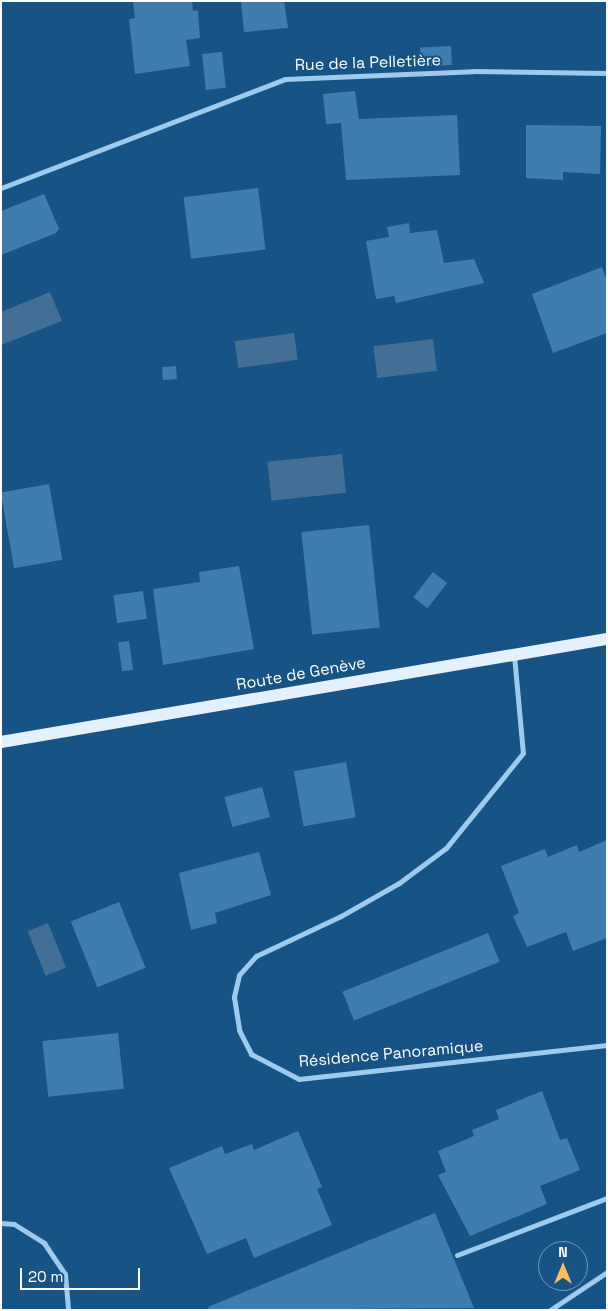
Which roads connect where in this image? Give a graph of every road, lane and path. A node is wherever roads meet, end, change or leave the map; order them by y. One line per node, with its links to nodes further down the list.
1 (607, 73): 2 (street, Rue de la Pelletière)
2 (1, 188)
3 (607, 639): 4 (main road, Route de Genève)
4 (514, 655): 5 (main road, Route de Genève); 6 (street, Résidence Panoramique)
5 (1, 742)
6 (607, 1045)
7 (607, 1198): 9 (street)
8 (1, 1222): 11 (street)
9 (457, 1255)
10 (607, 1272): 12 (street)
11 (68, 1310)
12 (550, 1310)

